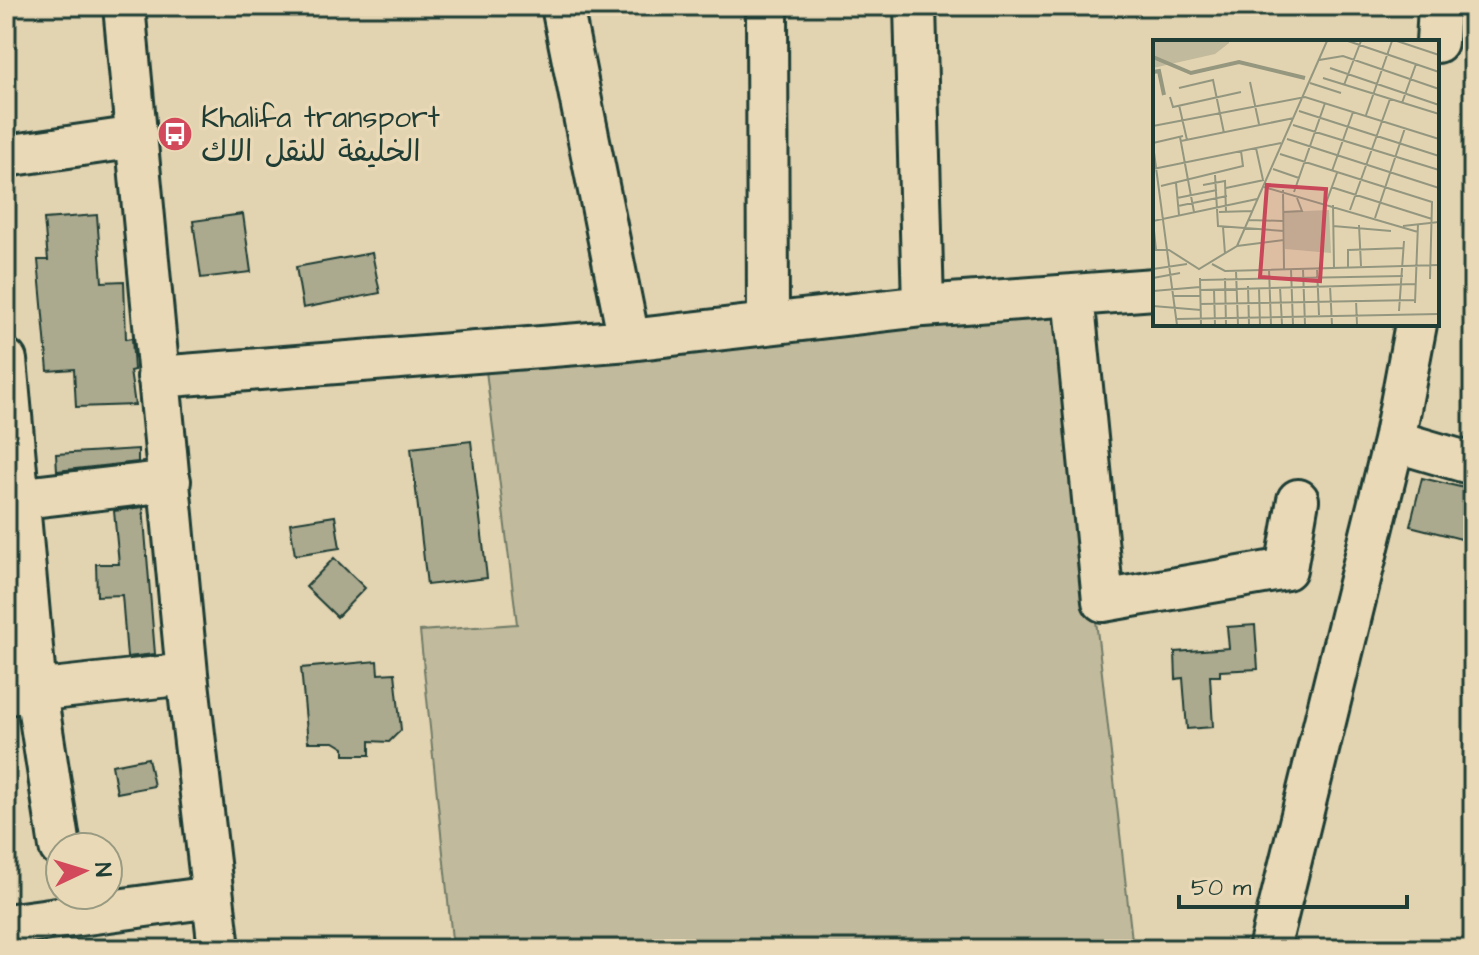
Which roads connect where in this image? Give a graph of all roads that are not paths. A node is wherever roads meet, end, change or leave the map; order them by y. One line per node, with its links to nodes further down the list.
1 (124, 6): 7 (street)
2 (562, 6): 14 (street)
3 (767, 6): 12 (street)
4 (915, 6): 11 (street)
5 (1439, 6): 6 (street)
6 (1437, 40)
7 (137, 137): 8 (street); 16 (street)
8 (6, 156)
9 (1153, 289): 10 (street)
10 (1073, 295): 11 (street); 21 (street)
11 (923, 306): 12 (street)
12 (768, 322): 14 (street)
13 (1416, 326): 17 (street)
14 (629, 340): 16 (street)
15 (6, 360): 20 (street)
16 (158, 377): 19 (street)
17 (1394, 441): 18 (street); 29 (street)
18 (1473, 464)
19 (170, 481): 20 (street); 22 (street)
20 (12, 499): 23 (street)
21 (1298, 500)
22 (187, 674): 23 (street); 25 (street)
23 (21, 693): 24 (street)
24 (56, 831)
25 (212, 897): 26 (street); 28 (street)
26 (71, 920): 27 (street)
27 (6, 925)
28 (219, 949)
29 (1269, 949)

